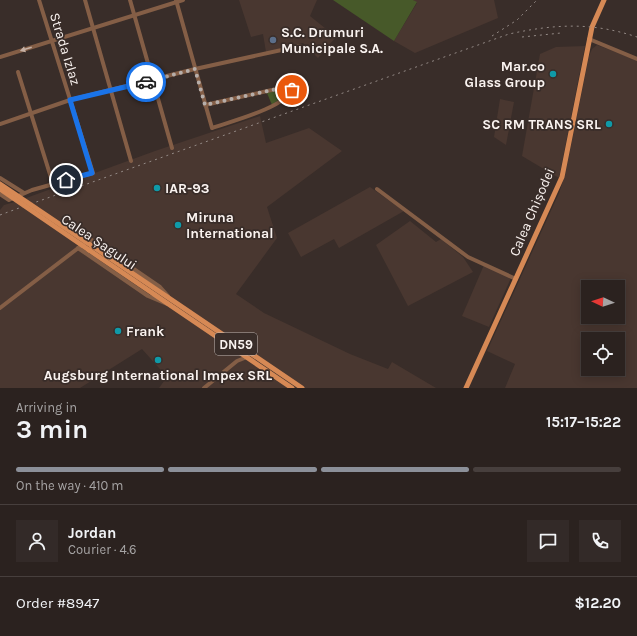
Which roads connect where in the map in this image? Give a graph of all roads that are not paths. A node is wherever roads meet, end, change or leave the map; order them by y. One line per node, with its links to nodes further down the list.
1 (39, 0): 10 (street, Strada Izlaz)
2 (85, 0): 8 (street)
3 (130, 0): 7 (street)
4 (183, 0): 6 (street)
5 (604, 0): 9 (main road, Calea Chișodei)
6 (176, 1): 7 (street); 14 (street)
7 (134, 15): 8 (street); 16 (street)
8 (93, 28): 10 (street); 17 (street)
9 (589, 39): 13 (street); 35 (main road, Calea Chișodei)
10 (51, 41): 12 (street, one-way to 12); 20 (street, Strada Izlaz)
11 (300, 46): 14 (street)
12 (0, 57)
13 (637, 59)
14 (195, 69): 16 (street); 22 (street)
15 (18, 72): 23 (street)
16 (153, 80): 17 (street); 25 (street)
17 (111, 90): 20 (street); 26 (street)
18 (282, 91): 19 (street); 19 (street); 21 (street); 22 (street)
19 (289, 94): 21 (street)
20 (70, 100): 23 (street); 28 (street, Strada Izlaz)
21 (282, 100): 22 (street)
22 (205, 105)
23 (31, 113): 24 (street); 28 (street)
24 (0, 124)
25 (172, 148)
26 (131, 161)
27 (1, 181): 31 (street, Calea Șagului); 34 (main road, Calea Șagului / DN59, bridge)
28 (53, 184): 31 (street)
29 (0, 189): 34 (main road, Calea Șagului / DN59, bridge)
30 (377, 189): 35 (street)
31 (24, 193): 32 (street)
32 (0, 194)
33 (78, 248): 36 (street, Calea Șagului); 37 (street, Calea Șagului); 38 (street)
34 (90, 248): 36 (main road, Calea Șagului / DN59); 37 (main road, Calea Șagului / DN59)
35 (516, 279): 45 (main road, Calea Chișodei)
36 (170, 300): 44 (main road, Calea Șagului / DN59)
37 (171, 306): 39 (main road, Calea Șagului / DN59)
38 (0, 308)
39 (239, 352): 40 (main road, Calea Șagului / DN59); 41 (street)
40 (247, 357): 41 (street); 43 (main road, Calea Șagului / DN59)
41 (237, 361): 42 (street)
42 (204, 388)
43 (292, 388)
44 (302, 388)
45 (466, 388)

